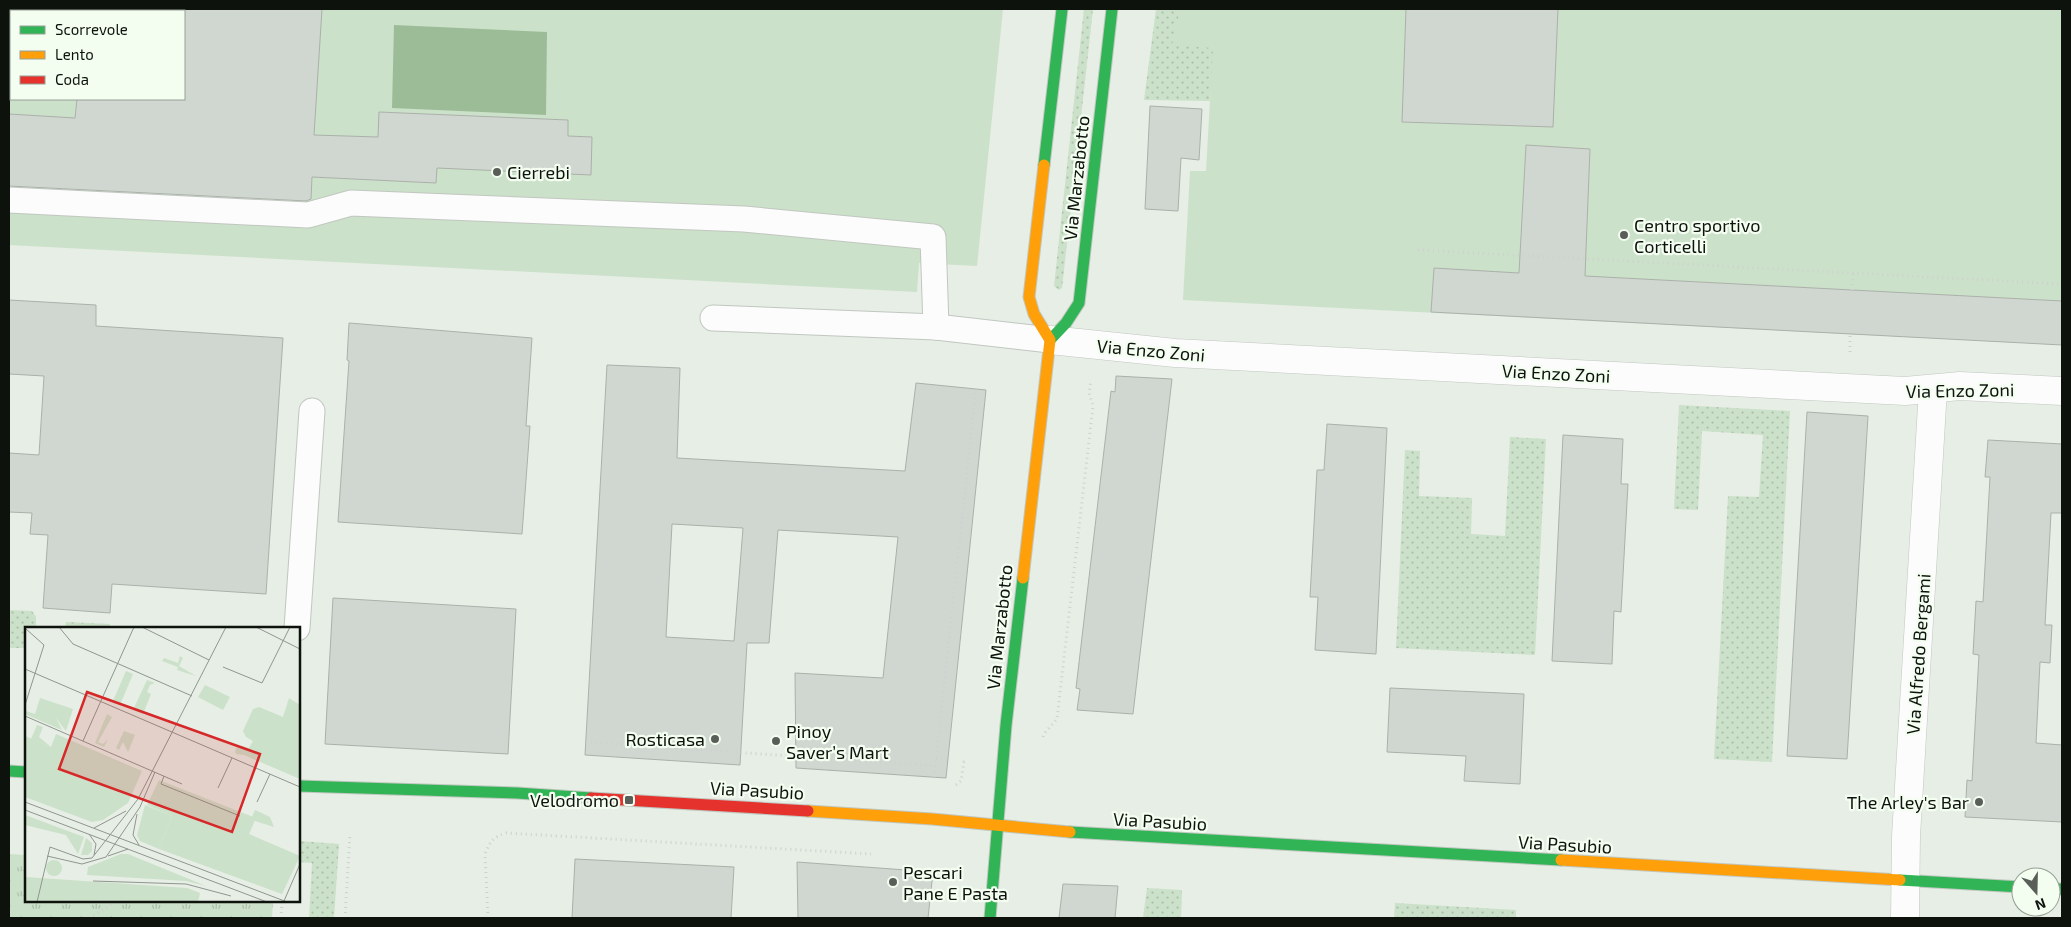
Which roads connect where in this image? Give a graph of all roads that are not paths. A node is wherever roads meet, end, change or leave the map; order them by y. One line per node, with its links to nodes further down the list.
1 (1062, 9): 6 (street, Via Marzabotto)
2 (1112, 9): 6 (street, Via Marzabotto)
3 (9, 200): 5 (lane)
4 (713, 318): 5 (lane)
5 (936, 327): 6 (lane)
6 (1050, 340): 7 (street, Via Enzo Zoni); 14 (street, Via Marzabotto)
7 (1934, 389): 8 (street, Via Enzo Zoni); 15 (street, Via Alfredo Bergami)
8 (2062, 391)
9 (312, 411): 10 (lane)
10 (297, 627)
11 (9, 771): 12 (street)
12 (25, 772)
13 (300, 786): 14 (street, Via Pasubio)
14 (998, 826): 15 (street, Via Pasubio); 17 (street, Via Marzabotto)
15 (1905, 880): 16 (street, Via Pasubio); 18 (street, Via Alfredo Bergami)
16 (2011, 886)
17 (990, 918)
18 (1905, 918)

